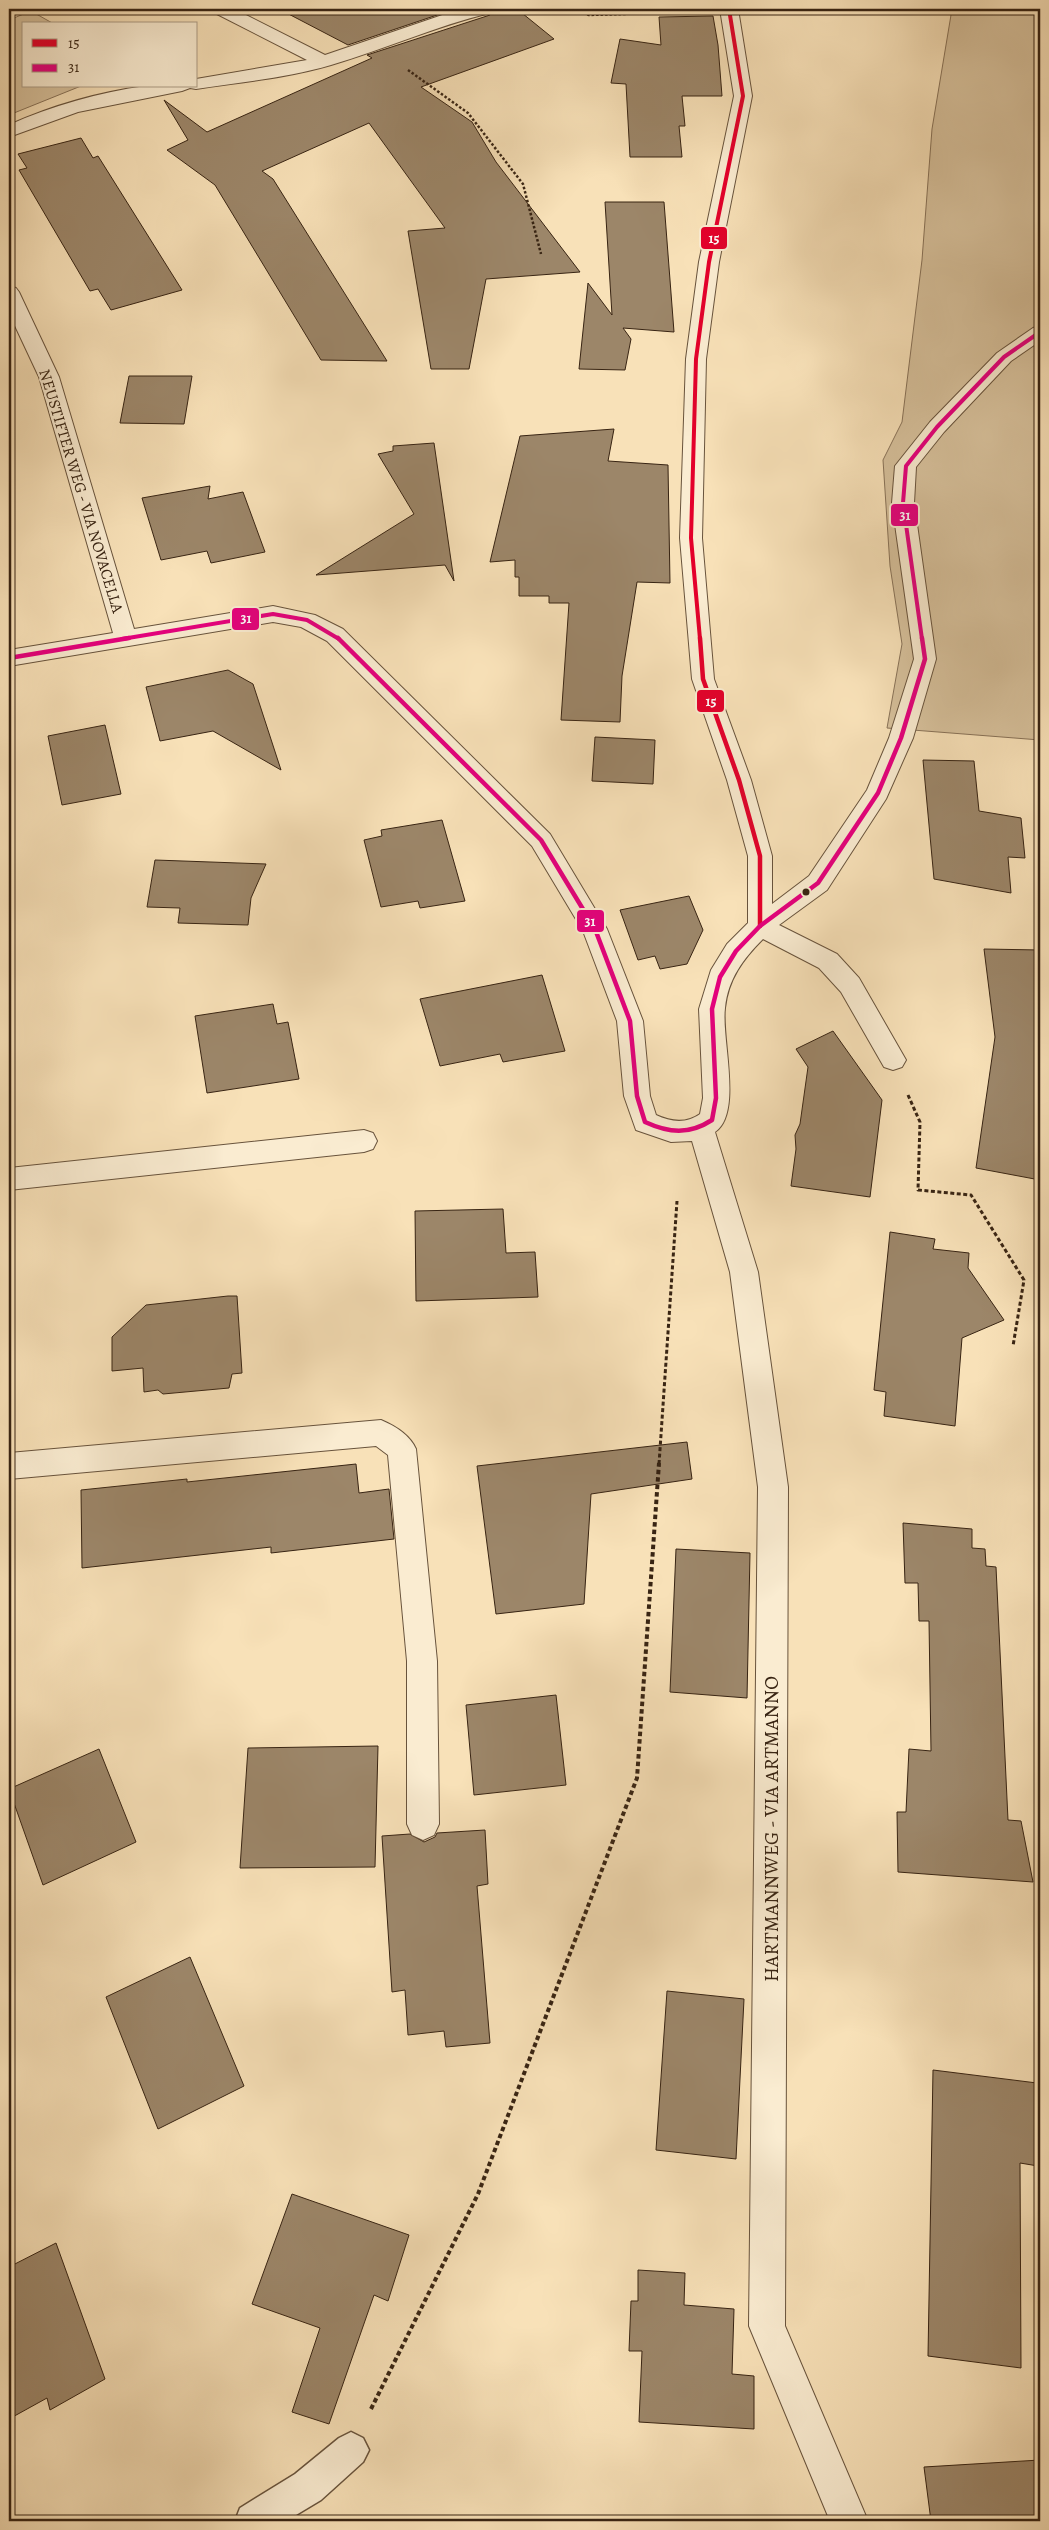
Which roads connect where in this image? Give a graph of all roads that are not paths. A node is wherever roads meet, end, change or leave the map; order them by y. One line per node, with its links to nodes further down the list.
1 (221, 9): 4 (street)
2 (484, 9): 4 (street)
3 (729, 10): 12 (street)
4 (323, 61): 5 (street)
5 (198, 84)
6 (170, 88): 7 (street)
7 (9, 132)
8 (9, 292): 10 (street, NEUSTIFTER WEG - VIA NOVACELLA)
9 (1040, 332): 12 (street)
10 (125, 637): 11 (street); 14 (street)
11 (9, 658)
12 (760, 926): 13 (street); 14 (street)
13 (893, 1060)
14 (701, 1128): 21 (street, HARTMANNWEG - VIA ARTMANNO)
15 (364, 1141): 16 (street)
16 (9, 1179)
17 (9, 1466): 18 (street)
18 (423, 1824)
19 (351, 2450): 20 (lane)
20 (253, 2521)
21 (849, 2521)

